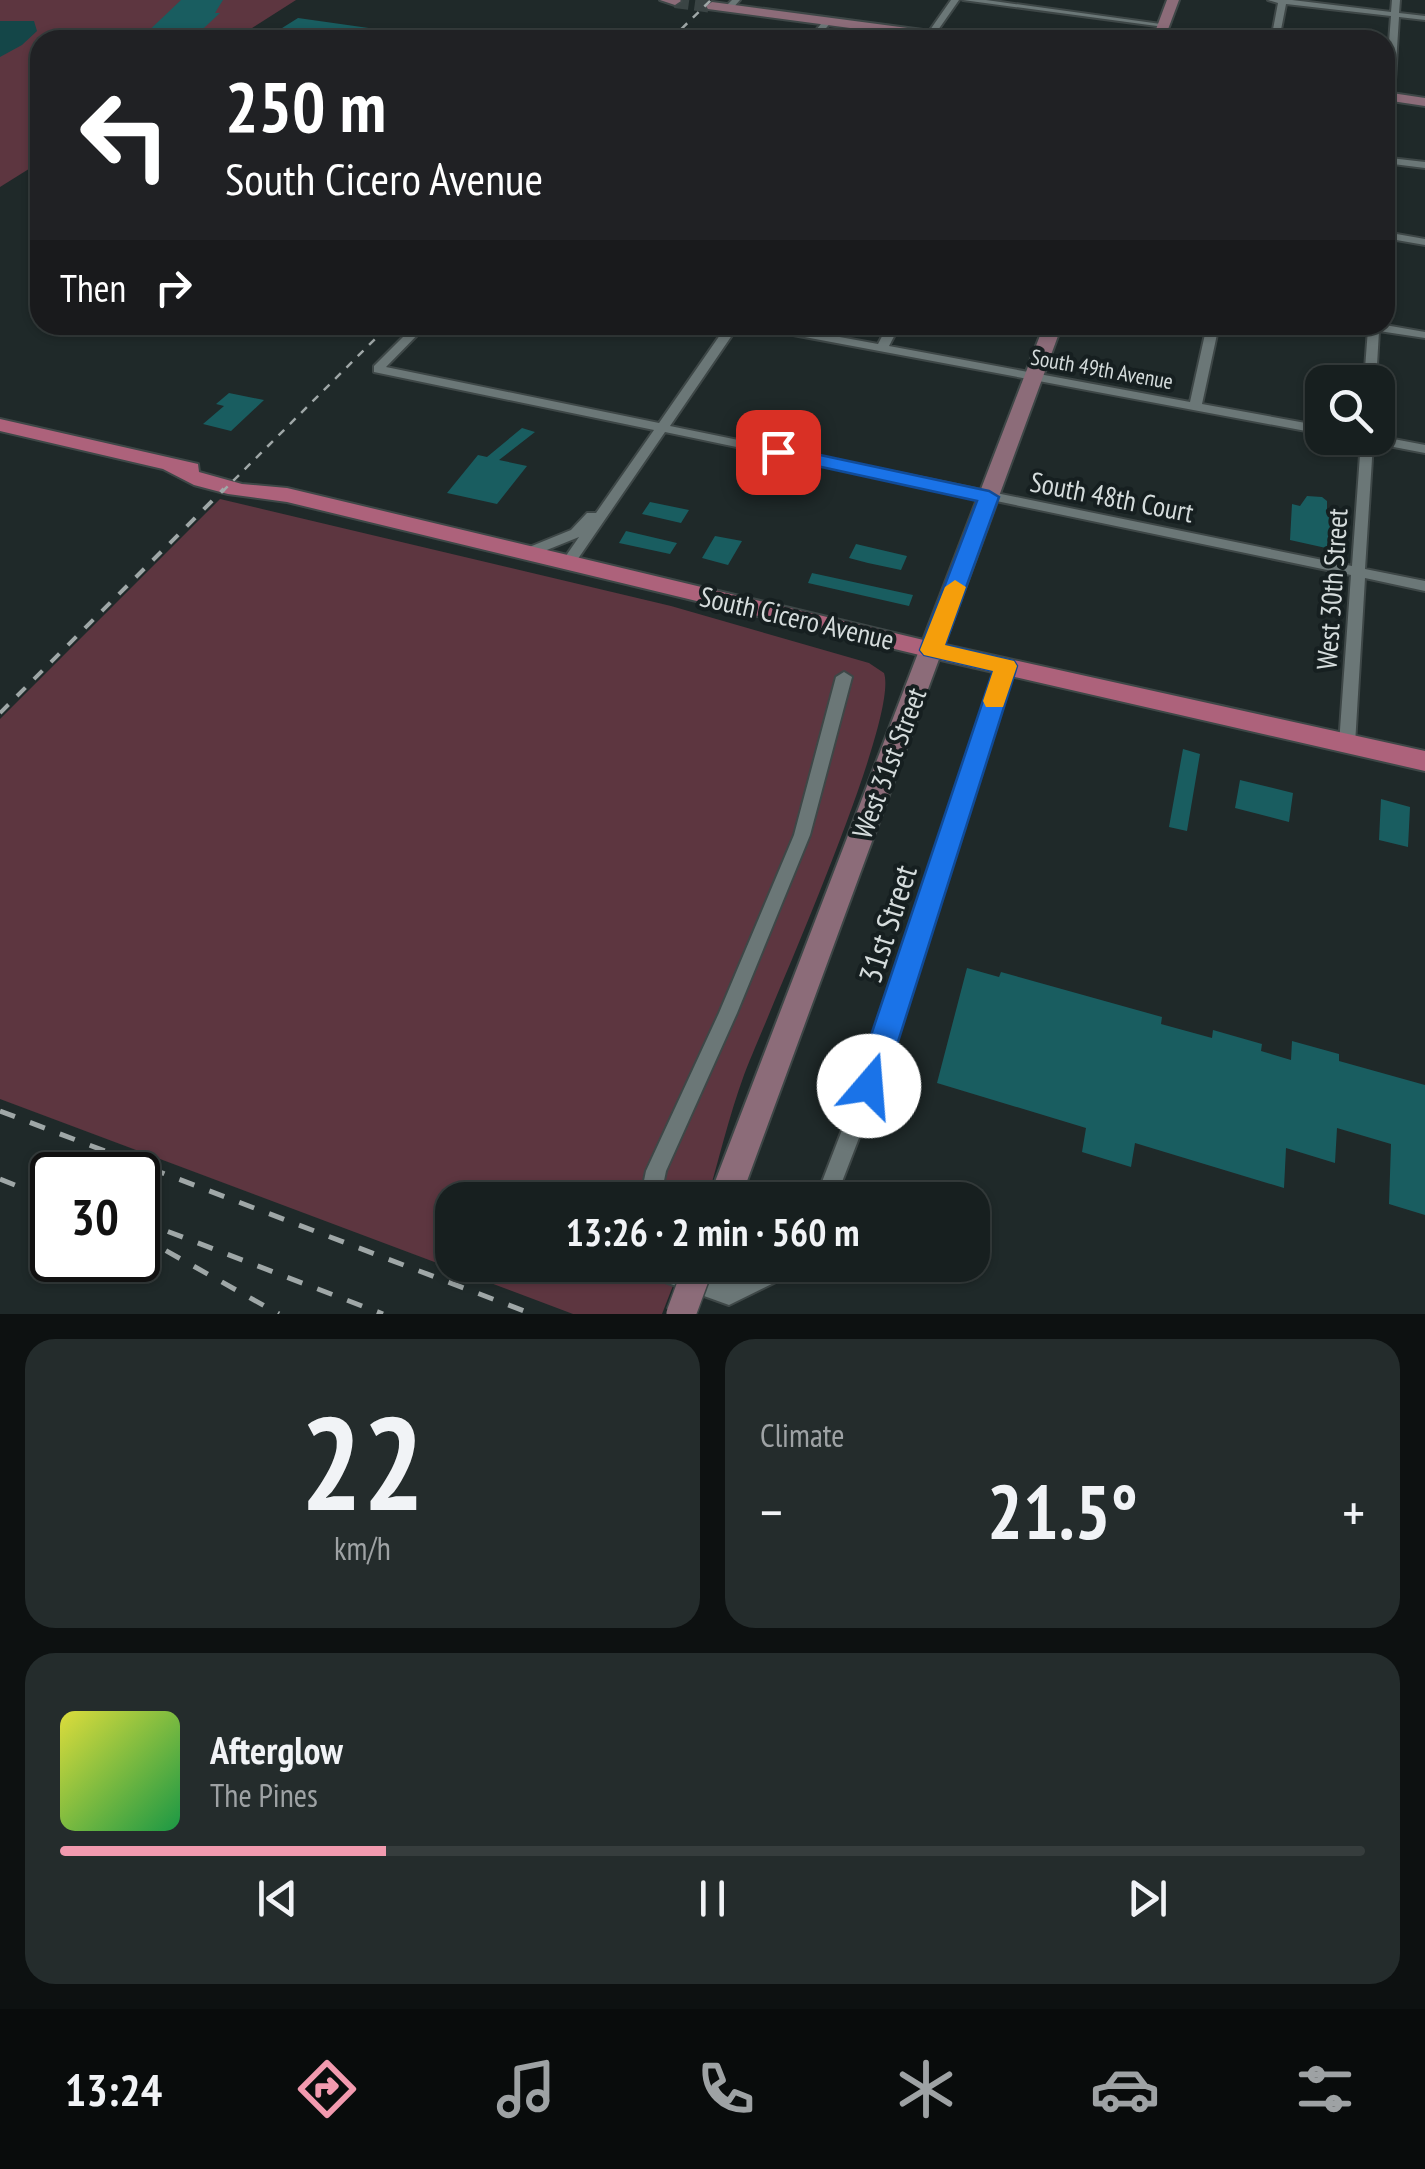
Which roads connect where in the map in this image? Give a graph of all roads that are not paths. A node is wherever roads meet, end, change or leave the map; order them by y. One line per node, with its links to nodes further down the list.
1 (666, 0): 7 (main road)
2 (954, 0): 17 (street)
3 (967, 0): 14 (street)
4 (1173, 0): 14 (main road)
5 (1272, 0): 8 (street)
6 (1396, 0): 11 (street)
7 (675, 1)
8 (1283, 1): 11 (street); 19 (street)
9 (732, 4): 10 (main road); 13 (main road)
10 (712, 6)
11 (1394, 14): 12 (street); 20 (street)
12 (1425, 18)
13 (828, 21): 15 (street); 16 (main road)
14 (1164, 24): 18 (main road)
15 (820, 30)
16 (881, 30)
17 (934, 30)
18 (1162, 30)
19 (1277, 30)
20 (1393, 30)
21 (1395, 97): 22 (main road)
22 (1425, 102)
23 (1395, 160): 24 (street)
24 (1425, 165)
25 (1395, 238): 26 (street)
26 (1425, 242)
27 (1395, 330): 35 (street)
28 (411, 335): 42 (street, South 48th Court)
29 (727, 335): 42 (street)
30 (811, 335): 36 (street, South 49th Avenue)
31 (889, 335): 36 (street)
32 (1049, 335): 38 (main road, West 31st Street)
33 (1211, 335): 39 (street)
34 (1371, 335): 37 (street)
35 (1425, 335)
36 (882, 348): 38 (street, South 49th Avenue)
37 (1370, 365)
38 (1034, 376): 39 (street, South 49th Avenue); 47 (main road, West 31st Street)
39 (1195, 406): 41 (street, South 49th Avenue)
40 (0, 425): 48 (main road, South Cicero Avenue)
41 (1305, 427)
42 (664, 428): 46 (street); 47 (street, South 48th Court)
43 (1395, 443): 44 (street)
44 (1425, 448)
45 (1365, 455): 50 (street, West 30th Street)
46 (618, 493): 48 (street); 49 (street)
47 (989, 497): 50 (street, South 48th Court); 52 (main road, West 31st Street)
48 (527, 553): 49 (main road, South Cicero Avenue)
49 (568, 563): 52 (main road, South Cicero Avenue)
50 (1358, 572): 51 (street, South 48th Court); 55 (street, West 30th Street)
51 (1425, 586)
52 (932, 650): 53 (main road, South Cicero Avenue); 58 (main road, West 31st Street)
53 (1006, 666): 55 (main road, South Cicero Avenue); 59 (street, 31st Street)
54 (844, 677): 57 (street)
55 (1348, 744): 56 (main road, South Cicero Avenue)
56 (1425, 762)
57 (654, 1182)
58 (731, 1182)
59 (832, 1182)
60 (693, 1282): 63 (main road, bridge)
61 (698, 1282): 62 (street)
62 (753, 1282)
63 (681, 1314)

